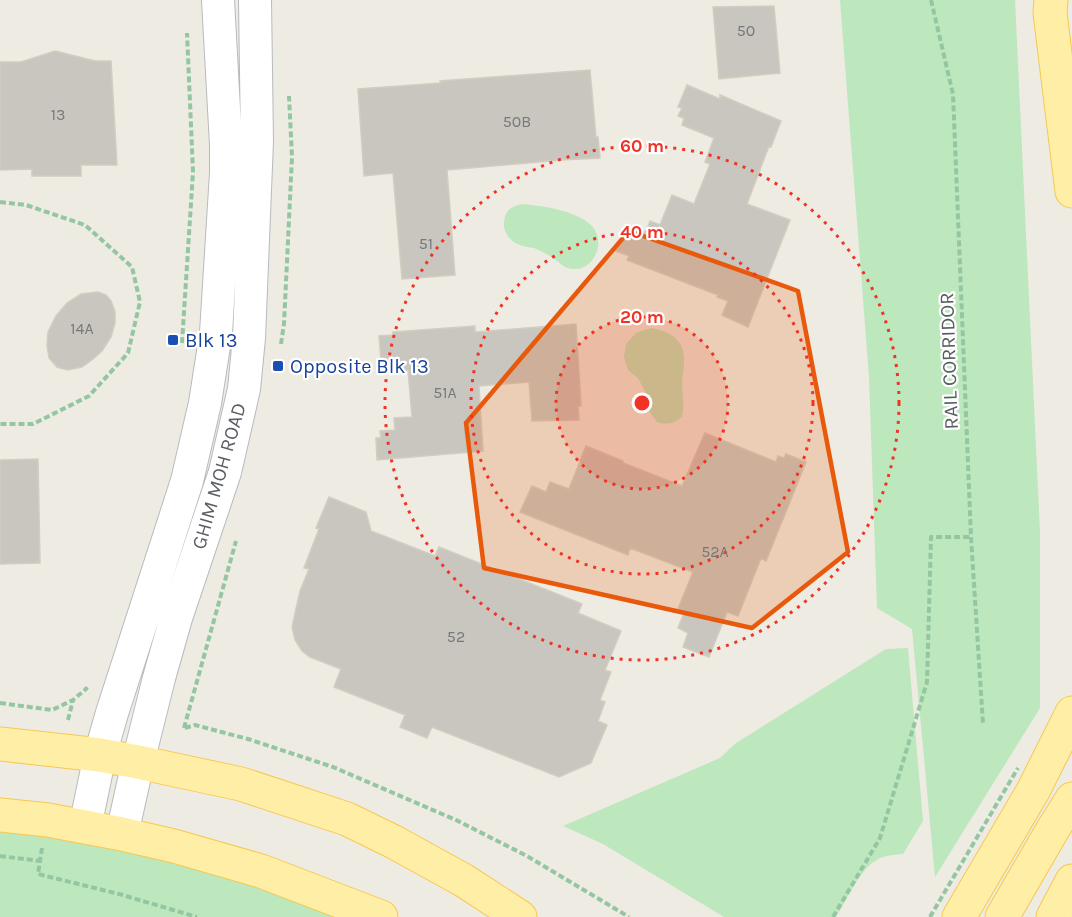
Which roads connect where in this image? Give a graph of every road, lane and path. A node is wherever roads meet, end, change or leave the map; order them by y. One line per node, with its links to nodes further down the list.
1 (218, 0): 17 (street, GHIM MOH ROAD)
2 (255, 0): 18 (street, GHIM MOH ROAD)
3 (931, 0): 10 (path, RAIL CORRIDOR)
4 (1051, 0): 6 (main road)
5 (186, 22): 8 (path)
6 (1072, 191)
7 (0, 202): 9 (path)
8 (181, 351)
9 (0, 424)
10 (971, 537): 14 (path, RAIL CORRIDOR); 32 (path)
11 (91, 678): 12 (path)
12 (0, 704)
13 (1072, 713): 34 (main road)
14 (983, 724)
15 (184, 728): 31 (path)
16 (0, 744): 17 (main road)
17 (100, 756): 18 (main road); 22 (street, GHIM MOH ROAD)
18 (138, 762): 23 (street, GHIM MOH ROAD); 30 (main road)
19 (1018, 768): 33 (path, bridge)
20 (1072, 799): 35 (main road)
21 (0, 815): 22 (main road)
22 (85, 827): 23 (main road)
23 (122, 834): 29 (main road)
24 (44, 840): 26 (path)
25 (0, 856): 26 (path)
26 (40, 861): 28 (path)
27 (1072, 881): 36 (main road)
28 (197, 917)
29 (381, 917)
30 (520, 917)
31 (628, 917)
32 (833, 917)
33 (930, 917)
34 (959, 917)
35 (1002, 917)
36 (1053, 917)

